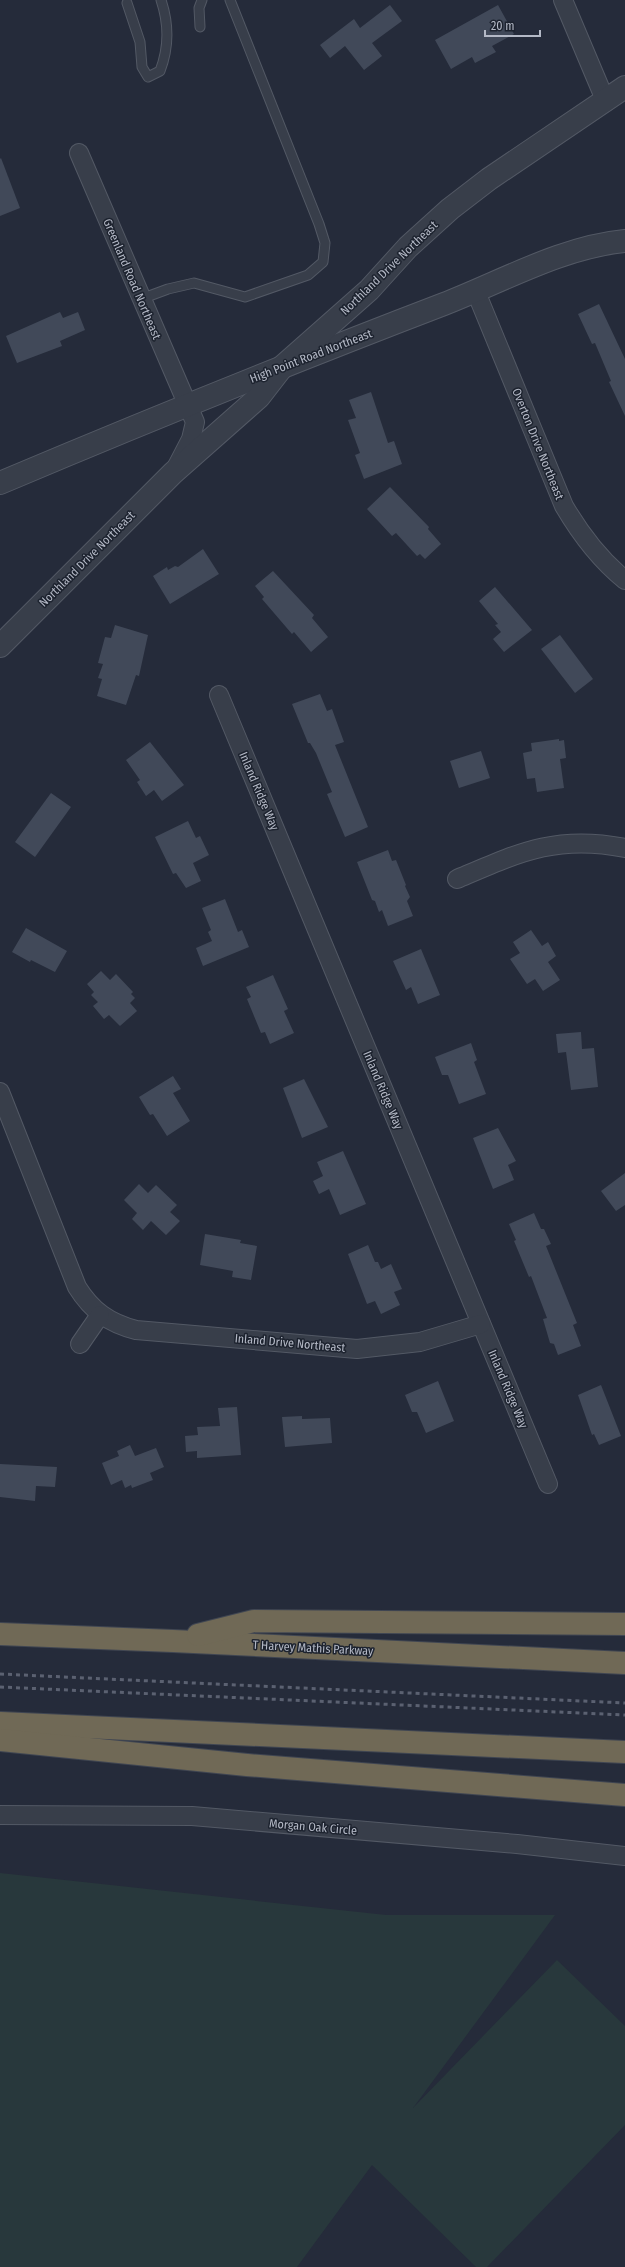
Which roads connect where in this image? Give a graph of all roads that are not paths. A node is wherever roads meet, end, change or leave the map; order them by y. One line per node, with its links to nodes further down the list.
1 (161, 0): 5 (lane)
2 (202, 0): 6 (lane)
3 (230, 0): 12 (lane)
4 (563, 0): 8 (street)
5 (127, 3)
6 (200, 27)
7 (625, 87): 8 (street, Northland Drive Northeast)
8 (606, 102): 13 (street, Northland Drive Northeast)
9 (79, 153): 12 (street, Greenland Road Northeast)
10 (625, 241): 11 (street, High Point Road Northeast)
11 (476, 292): 13 (street, High Point Road Northeast); 17 (street, Overton Drive Northeast)
12 (141, 299): 14 (street, Greenland Road Northeast)
13 (283, 366): 14 (street, High Point Road Northeast); 15 (street, Northland Drive Northeast)
14 (186, 405): 15 (street, Northland Drive Northeast); 16 (street, High Point Road Northeast)
15 (173, 473): 18 (street, Northland Drive Northeast)
16 (0, 483)
17 (625, 580)
18 (0, 646)
19 (219, 695): 24 (street, Inland Ridge Way)
20 (625, 848): 21 (street)
21 (456, 879)
22 (0, 1092): 23 (street, Inland Drive Northeast)
23 (100, 1316): 24 (street, Inland Drive Northeast); 25 (street)
24 (481, 1324): 26 (street, Inland Ridge Way)
25 (80, 1344)
26 (548, 1484)
27 (625, 1624): 29 (highway)
28 (0, 1634): 29 (highway, T Harvey Mathis Parkway)
29 (173, 1641): 30 (highway, T Harvey Mathis Parkway)
30 (625, 1663)
31 (0, 1723): 33 (highway)
32 (0, 1740): 34 (highway)
33 (625, 1752)
34 (625, 1795)
35 (0, 1815): 36 (street, Morgan Oak Circle)
36 (625, 1856)

